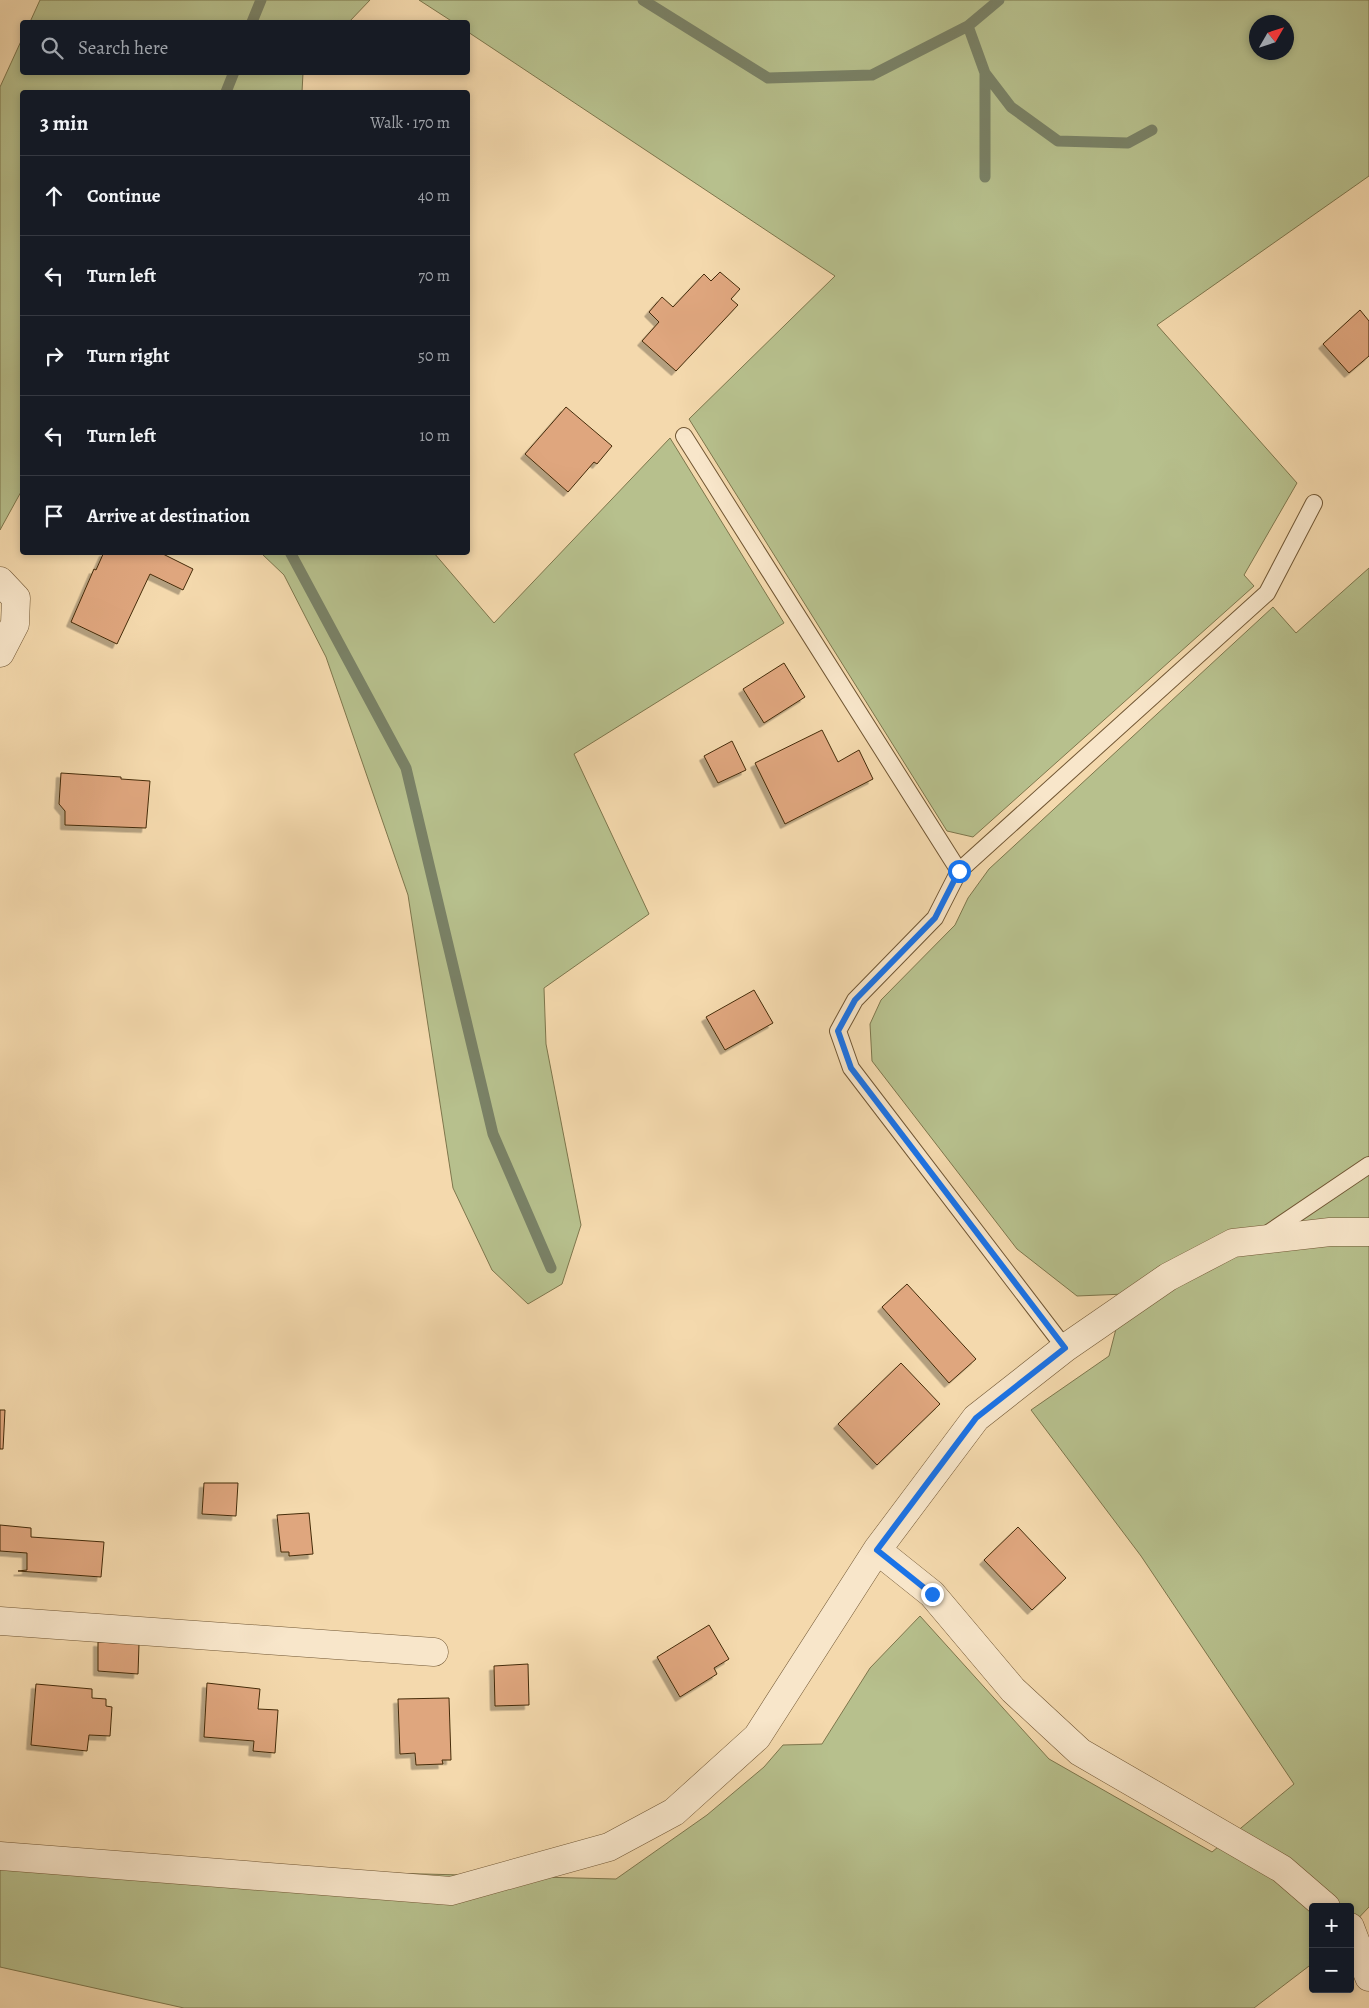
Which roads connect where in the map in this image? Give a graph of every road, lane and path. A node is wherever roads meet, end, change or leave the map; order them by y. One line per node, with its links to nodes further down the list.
1 (684, 436): 5 (lane)
2 (1314, 503): 5 (lane)
3 (0, 581): 4 (street)
4 (0, 654)
5 (959, 871): 9 (lane)
6 (1369, 1164): 8 (lane)
7 (1369, 1232): 8 (street)
8 (1258, 1240): 9 (street)
9 (1065, 1348): 10 (street)
10 (877, 1550): 13 (street); 14 (street)
11 (0, 1622): 12 (street)
12 (434, 1652)
13 (0, 1856)
14 (1321, 1903)
15 (1354, 1938): 16 (street)
16 (1369, 1978)

